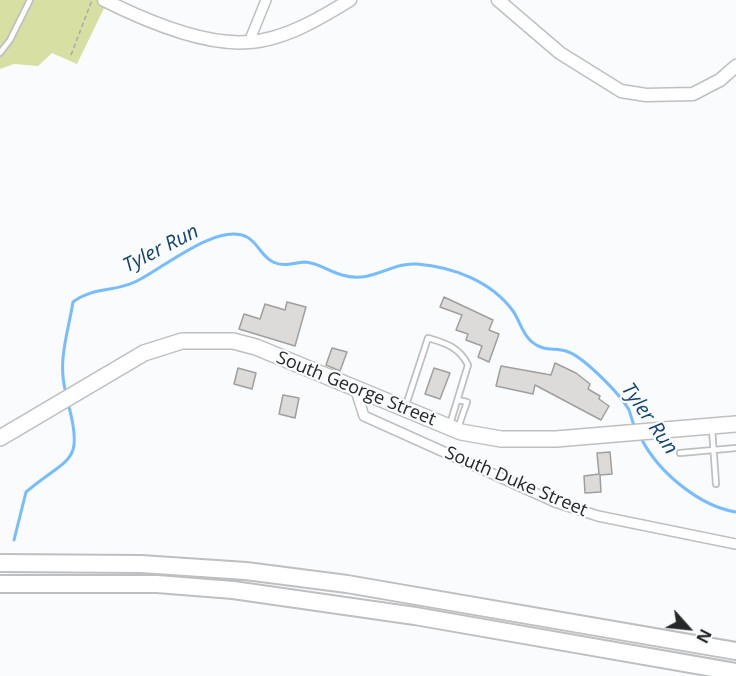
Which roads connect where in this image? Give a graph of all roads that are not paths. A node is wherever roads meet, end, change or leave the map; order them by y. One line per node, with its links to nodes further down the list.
1 (30, 0): 7 (lane)
2 (266, 0): 6 (street)
3 (350, 0): 6 (street)
4 (498, 0): 8 (street)
5 (109, 2): 6 (street)
6 (249, 42)
7 (0, 53)
8 (736, 66)
9 (356, 391): 11 (main road, South George Street); 15 (main road, South George Street); 20 (street, South Duke Street)
10 (458, 400): 11 (lane); 14 (lane); 14 (lane)
11 (404, 410): 14 (main road, South George Street)
12 (736, 424): 13 (main road, South George Street)
13 (712, 427): 14 (main road, South George Street); 17 (lane)
14 (453, 429)
15 (0, 438)
16 (736, 448): 17 (lane)
17 (714, 450): 18 (lane); 19 (lane)
18 (680, 453)
19 (716, 484)
20 (736, 544)
21 (0, 563): 23 (highway)
22 (0, 584): 24 (highway)
23 (736, 651)
24 (736, 672)

